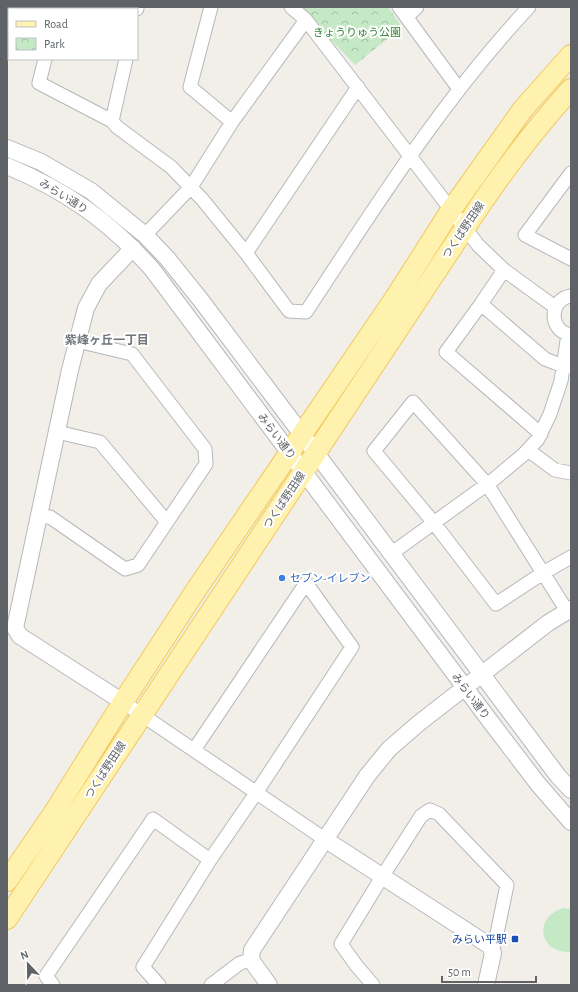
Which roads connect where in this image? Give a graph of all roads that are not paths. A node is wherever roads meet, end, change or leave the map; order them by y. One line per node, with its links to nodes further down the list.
1 (212, 7): 14 (street)
2 (291, 7): 6 (street)
3 (417, 7): 5 (street)
4 (528, 7): 11 (street)
5 (403, 12): 11 (street)
6 (306, 20): 10 (street); 14 (street)
7 (571, 54): 20 (main road, つくば野田線)
8 (45, 60): 13 (street)
9 (126, 60): 13 (street)
10 (358, 88): 16 (street); 24 (street)
11 (459, 89): 16 (street)
12 (571, 89): 21 (main road, つくば野田線)
13 (112, 121): 19 (street)
14 (232, 122): 19 (street)
15 (7, 148): 22 (street, みらい通り)
16 (410, 156): 20 (street); 24 (street)
17 (7, 166): 23 (street, みらい通り)
18 (571, 173): 25 (street)
19 (190, 187): 22 (street); 24 (street)
20 (450, 210): 21 (street); 34 (main road, つくば野田線)
21 (465, 228): 26 (street); 37 (main road, つくば野田線)
22 (145, 235): 34 (street, みらい通り)
23 (133, 248): 31 (street); 38 (street, みらい通り)
24 (246, 253)
25 (571, 259)
26 (504, 270): 28 (street); 29 (street)
27 (571, 296): 29 (street)
28 (481, 304): 32 (street); 35 (street)
29 (555, 307): 30 (street)
30 (570, 335): 32 (street)
31 (77, 341): 33 (street); 43 (street)
32 (567, 366): 35 (street)
33 (56, 432): 42 (street); 43 (street)
34 (302, 434): 37 (street, みらい通り); 38 (main road, つくば野田線)
35 (541, 434): 36 (street)
36 (528, 450): 40 (street); 41 (street)
37 (316, 452): 39 (main road, つくば野田線); 45 (street, みらい通り)
38 (289, 453): 39 (street, みらい通り); 51 (main road, つくば野田線)
39 (304, 472): 50 (street, みらい通り); 52 (main road, つくば野田線)
40 (571, 474)
41 (487, 484): 44 (street); 44 (street); 47 (street)
42 (39, 517): 43 (street); 51 (street)
43 (166, 521)
44 (434, 523): 45 (street); 47 (street)
45 (392, 553): 49 (street, みらい通り)
46 (571, 557): 47 (street)
47 (543, 573): 48 (street)
48 (569, 610): 49 (street)
49 (482, 674): 50 (street); 54 (street, みらい通り)
50 (464, 687): 56 (street, みらい通り); 57 (street)
51 (123, 702): 52 (street); 60 (main road, つくば野田線)
52 (141, 715): 53 (street); 61 (main road, つくば野田線)
53 (194, 750): 55 (street); 55 (street)
54 (571, 790)
55 (256, 793): 57 (street); 58 (street)
56 (571, 822)
57 (326, 840): 59 (street); 63 (street)
58 (210, 860): 64 (street); 65 (street)
59 (382, 877): 62 (street); 62 (street); 68 (street)
60 (7, 881)
61 (7, 919)
62 (491, 948): 69 (street)
63 (251, 960): 66 (street); 67 (street)
64 (53, 985)
65 (159, 985)
66 (211, 985)
67 (269, 985)
68 (373, 985)
69 (486, 985)

